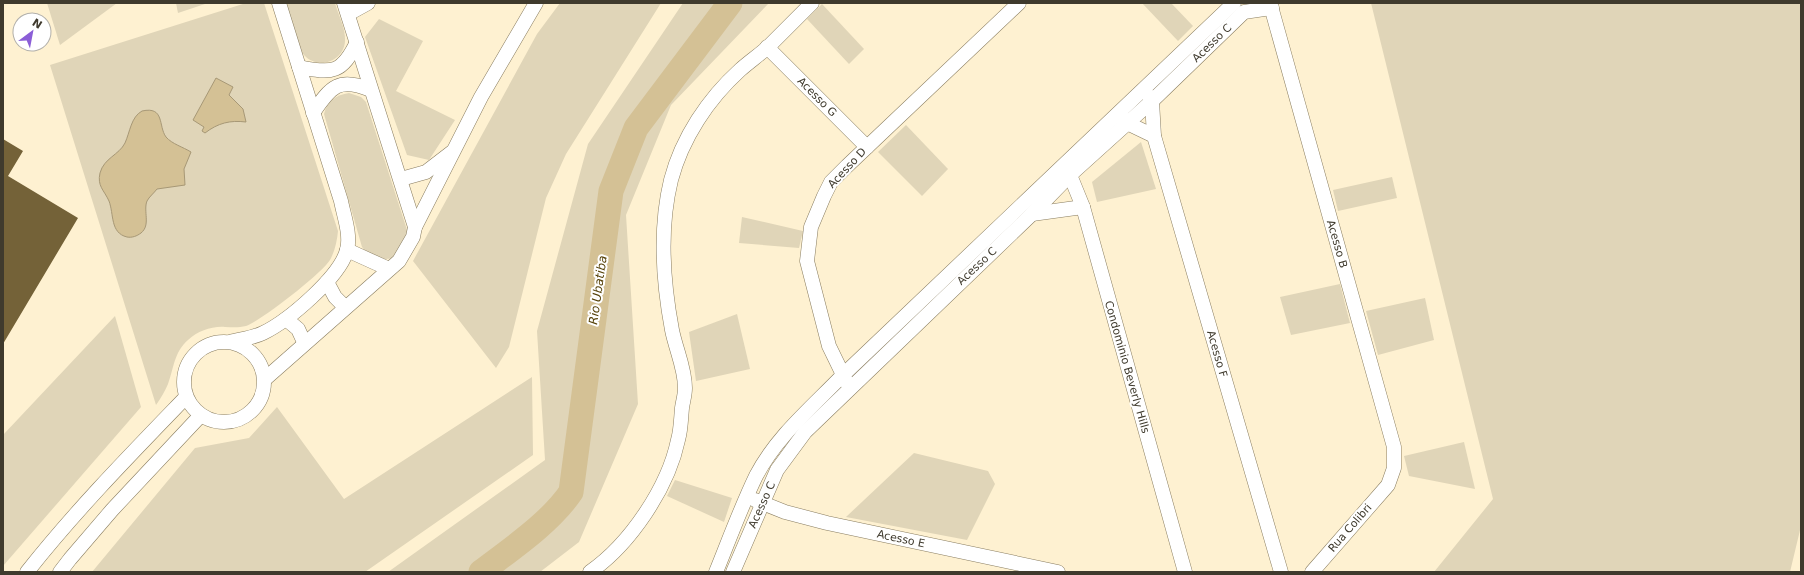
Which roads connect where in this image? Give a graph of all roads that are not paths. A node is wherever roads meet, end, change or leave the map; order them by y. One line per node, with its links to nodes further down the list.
1 (279, 3): 11 (street)
2 (368, 3): 8 (street)
3 (536, 3): 19 (street)
4 (812, 3): 10 (street)
5 (1019, 3): 18 (street, Acesso D)
6 (1239, 6): 7 (street); 12 (street, Acesso C); 14 (street, Acesso C)
7 (1271, 6): 36 (street, Acesso B)
8 (346, 8): 9 (street)
9 (357, 42): 11 (street); 13 (street)
10 (767, 48): 18 (street, Acesso G); 41 (street)
11 (299, 67): 15 (street)
12 (1145, 89): 14 (street, Acesso F); 16 (street, Acesso C)
13 (371, 90): 15 (street); 21 (street)
14 (1152, 101): 16 (street, Acesso C); 17 (street, Acesso F)
15 (313, 113): 25 (street)
16 (1123, 118): 17 (street); 20 (street, Acesso C)
17 (1154, 136): 46 (street, Acesso F)
18 (867, 147): 33 (street, Acesso D)
19 (455, 149): 21 (street); 24 (street)
20 (1066, 170): 22 (street, Condominio Beverly Hills); 23 (street, Acesso C); 33 (street, Acesso C)
21 (401, 179): 24 (street)
22 (1083, 207): 23 (street); 45 (street, Condominio Beverly Hills)
23 (1032, 214): 33 (street, Acesso C)
24 (415, 227): 26 (street)
25 (347, 250): 26 (street); 27 (street)
26 (389, 269): 28 (street)
27 (327, 282): 28 (street); 29 (street)
28 (345, 307): 31 (street)
29 (286, 319): 30 (street); 31 (street)
30 (230, 342): 32 (street); 34 (street)
31 (304, 342): 32 (street)
32 (265, 379): 35 (street)
33 (846, 382): 37 (street, Acesso C); 38 (street, Acesso C)
34 (186, 397): 35 (street); 39 (street)
35 (200, 415): 40 (street)
36 (1388, 485): 47 (street, Rua Colibri)
37 (748, 496): 38 (street, Acesso E); 42 (street, Acesso C)
38 (762, 504): 43 (street, Acesso C); 44 (street, Acesso E)
39 (27, 572)
40 (60, 572)
41 (590, 572)
42 (716, 572)
43 (733, 572)
44 (1058, 572)
45 (1185, 572)
46 (1281, 572)
47 (1312, 572)

